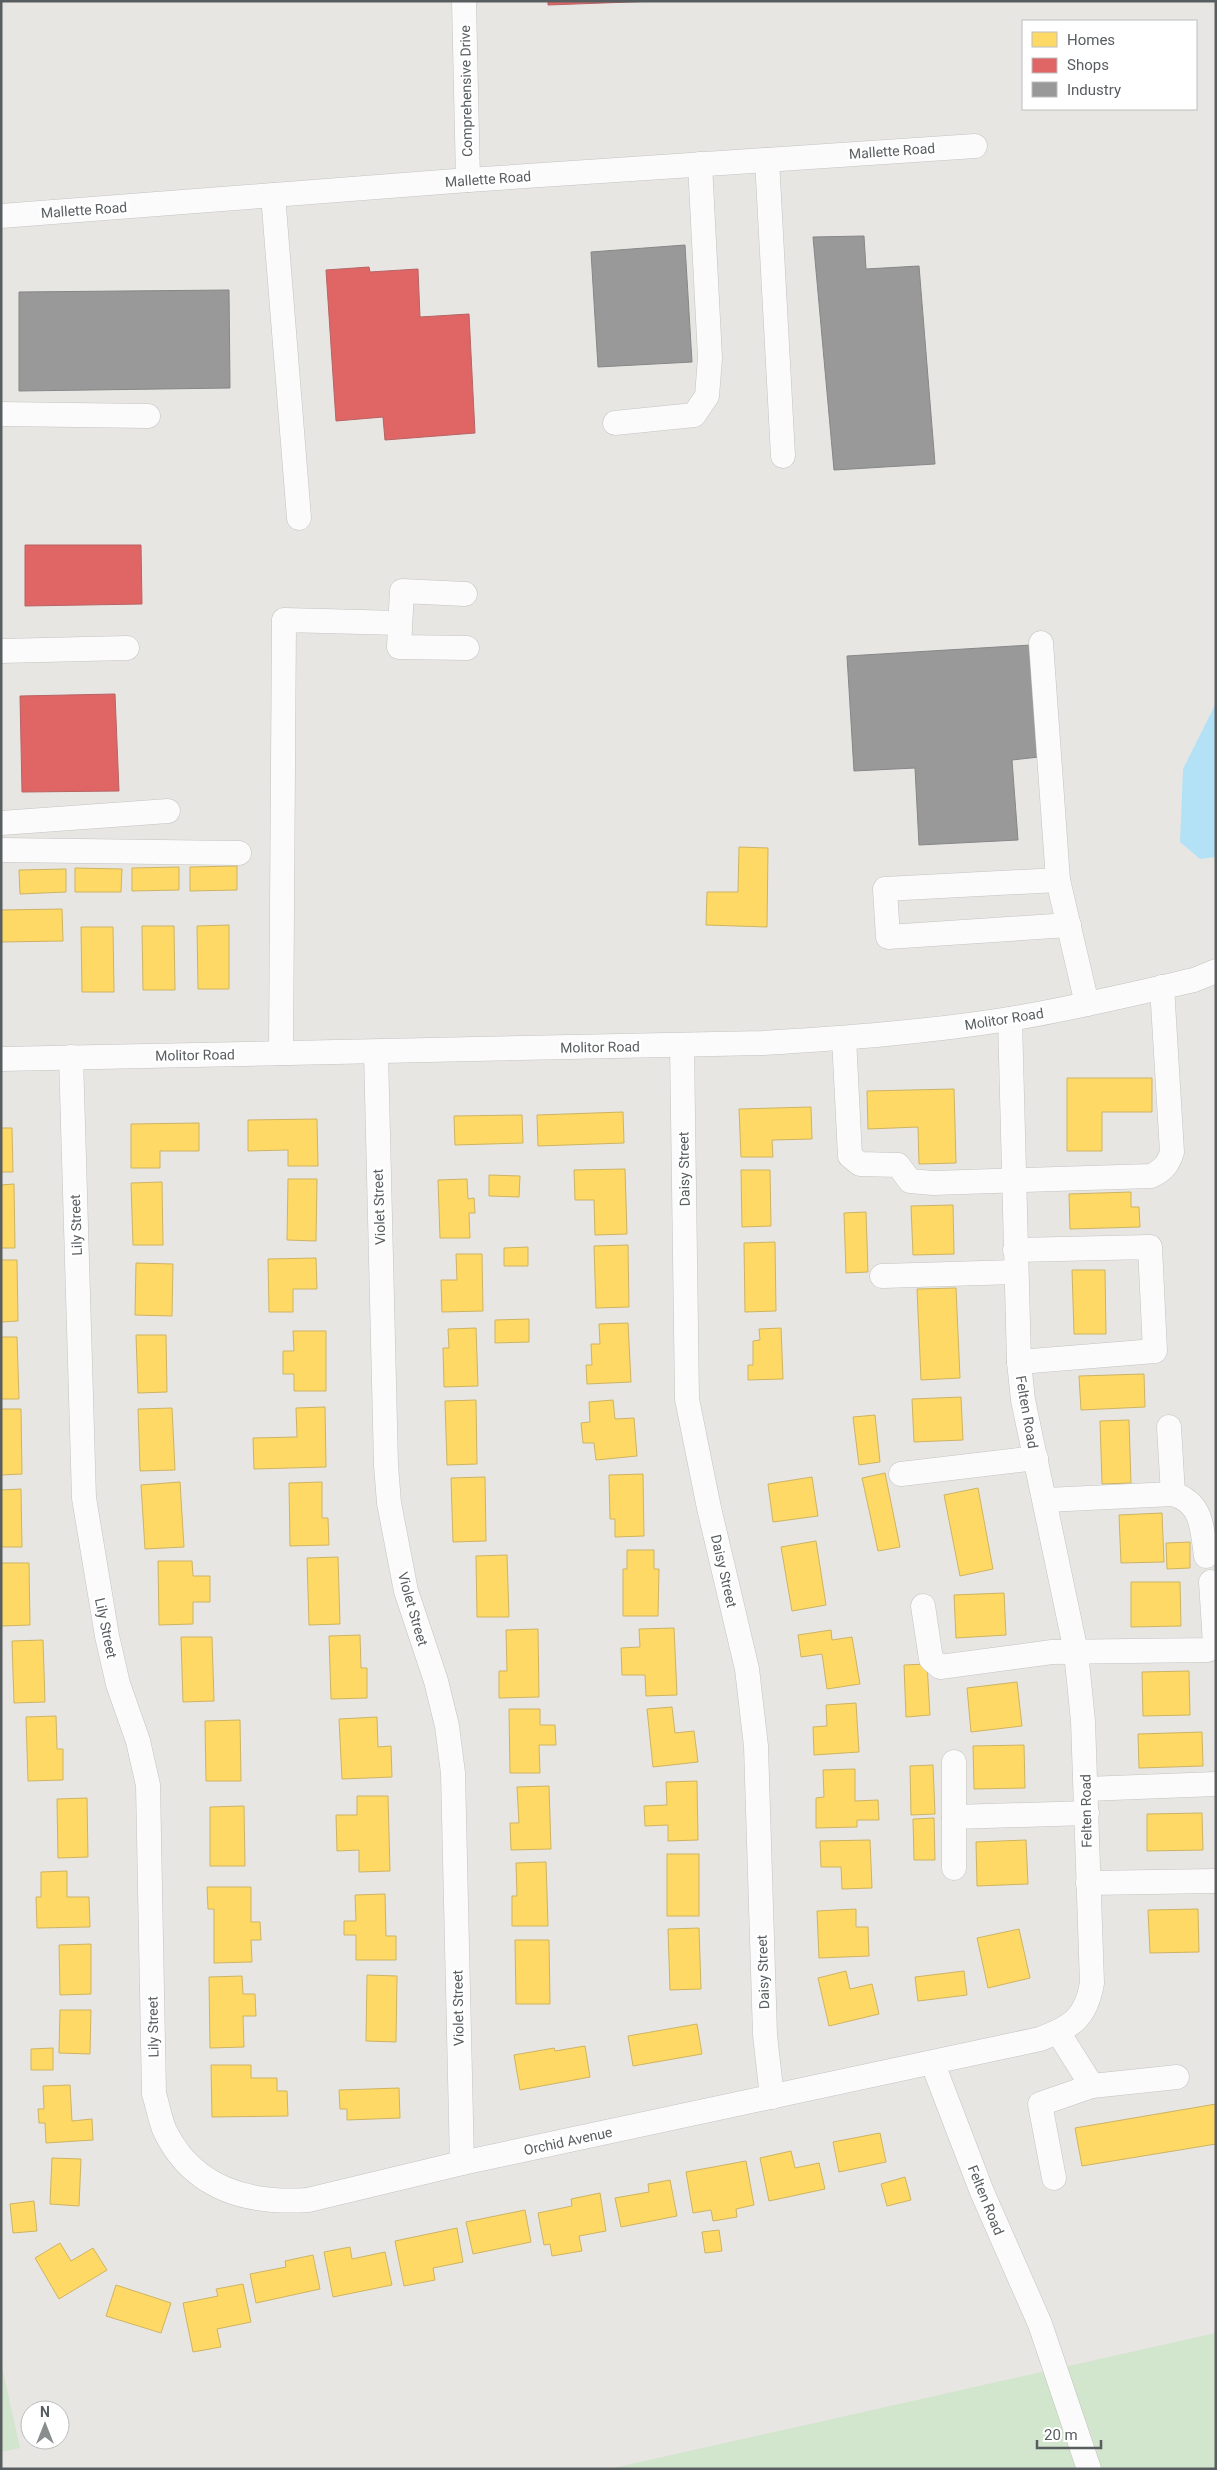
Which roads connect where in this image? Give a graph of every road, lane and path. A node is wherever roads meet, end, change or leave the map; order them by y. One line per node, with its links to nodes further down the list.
1 (464, 1): 5 (street, Comprehensive Drive)
2 (975, 146): 3 (street, Mallette Road)
3 (767, 160): 4 (street, Mallette Road); 11 (street)
4 (700, 164): 5 (street, Mallette Road); 10 (street)
5 (468, 180): 6 (street, Mallette Road)
6 (273, 195): 7 (street, Mallette Road); 12 (street)
7 (1, 216)
8 (1, 414): 9 (street)
9 (148, 416)
10 (615, 423)
11 (783, 456)
12 (299, 518)
13 (465, 594): 14 (street)
14 (400, 623): 17 (street); 33 (street)
15 (1041, 643): 23 (street)
16 (127, 648): 18 (street)
17 (467, 648)
18 (1, 651)
19 (168, 811): 20 (street)
20 (1, 822)
21 (1, 850): 22 (street)
22 (239, 852)
23 (1058, 880): 24 (street); 24 (street)
24 (1069, 925): 28 (street)
25 (1216, 971): 26 (street, Molitor Road)
26 (1205, 979): 27 (street, Molitor Road)
27 (1162, 987): 28 (street, Molitor Road); 36 (street)
28 (1087, 1004): 29 (street, Molitor Road)
29 (1010, 1019): 30 (street, Molitor Road); 36 (street, Felten Road)
30 (844, 1038): 31 (street, Molitor Road); 36 (street)
31 (682, 1045): 32 (street, Molitor Road); 61 (street, Daisy Street)
32 (376, 1052): 33 (street, Molitor Road); 62 (street, Violet Street)
33 (281, 1053): 34 (street, Molitor Road)
34 (70, 1057): 35 (street, Molitor Road); 64 (street, Lily Street)
35 (1, 1059)
36 (1013, 1181): 37 (street, Felten Road)
37 (1015, 1261): 38 (street); 39 (street, Felten Road); 39 (street)
38 (882, 1276)
39 (1019, 1362): 41 (street, Felten Road)
40 (1168, 1427): 43 (street)
41 (1036, 1458): 42 (street); 44 (street, Felten Road)
42 (902, 1474)
43 (1173, 1494): 44 (street); 45 (street)
44 (1046, 1500): 48 (street, Felten Road)
45 (1206, 1556)
46 (1211, 1582): 48 (street)
47 (923, 1606): 48 (street)
48 (1076, 1652): 51 (street, Felten Road)
49 (954, 1762): 53 (street)
50 (1216, 1784): 51 (street)
51 (1086, 1789): 52 (street, Felten Road)
52 (1087, 1813): 53 (street); 56 (street, Felten Road)
53 (954, 1817): 54 (street)
54 (954, 1868)
55 (1216, 1881): 56 (street)
56 (1088, 1883): 57 (street, Felten Road)
57 (1058, 2032): 58 (street, Felten Road); 60 (street)
58 (933, 2064): 61 (street, Orchid Avenue); 65 (street, Felten Road)
59 (1178, 2076): 60 (street)
60 (1092, 2086): 63 (street)
61 (772, 2097): 62 (street, Orchid Avenue)
62 (462, 2164): 64 (street, Orchid Avenue)
63 (1054, 2178)
64 (205, 2180)
65 (1089, 2469)

